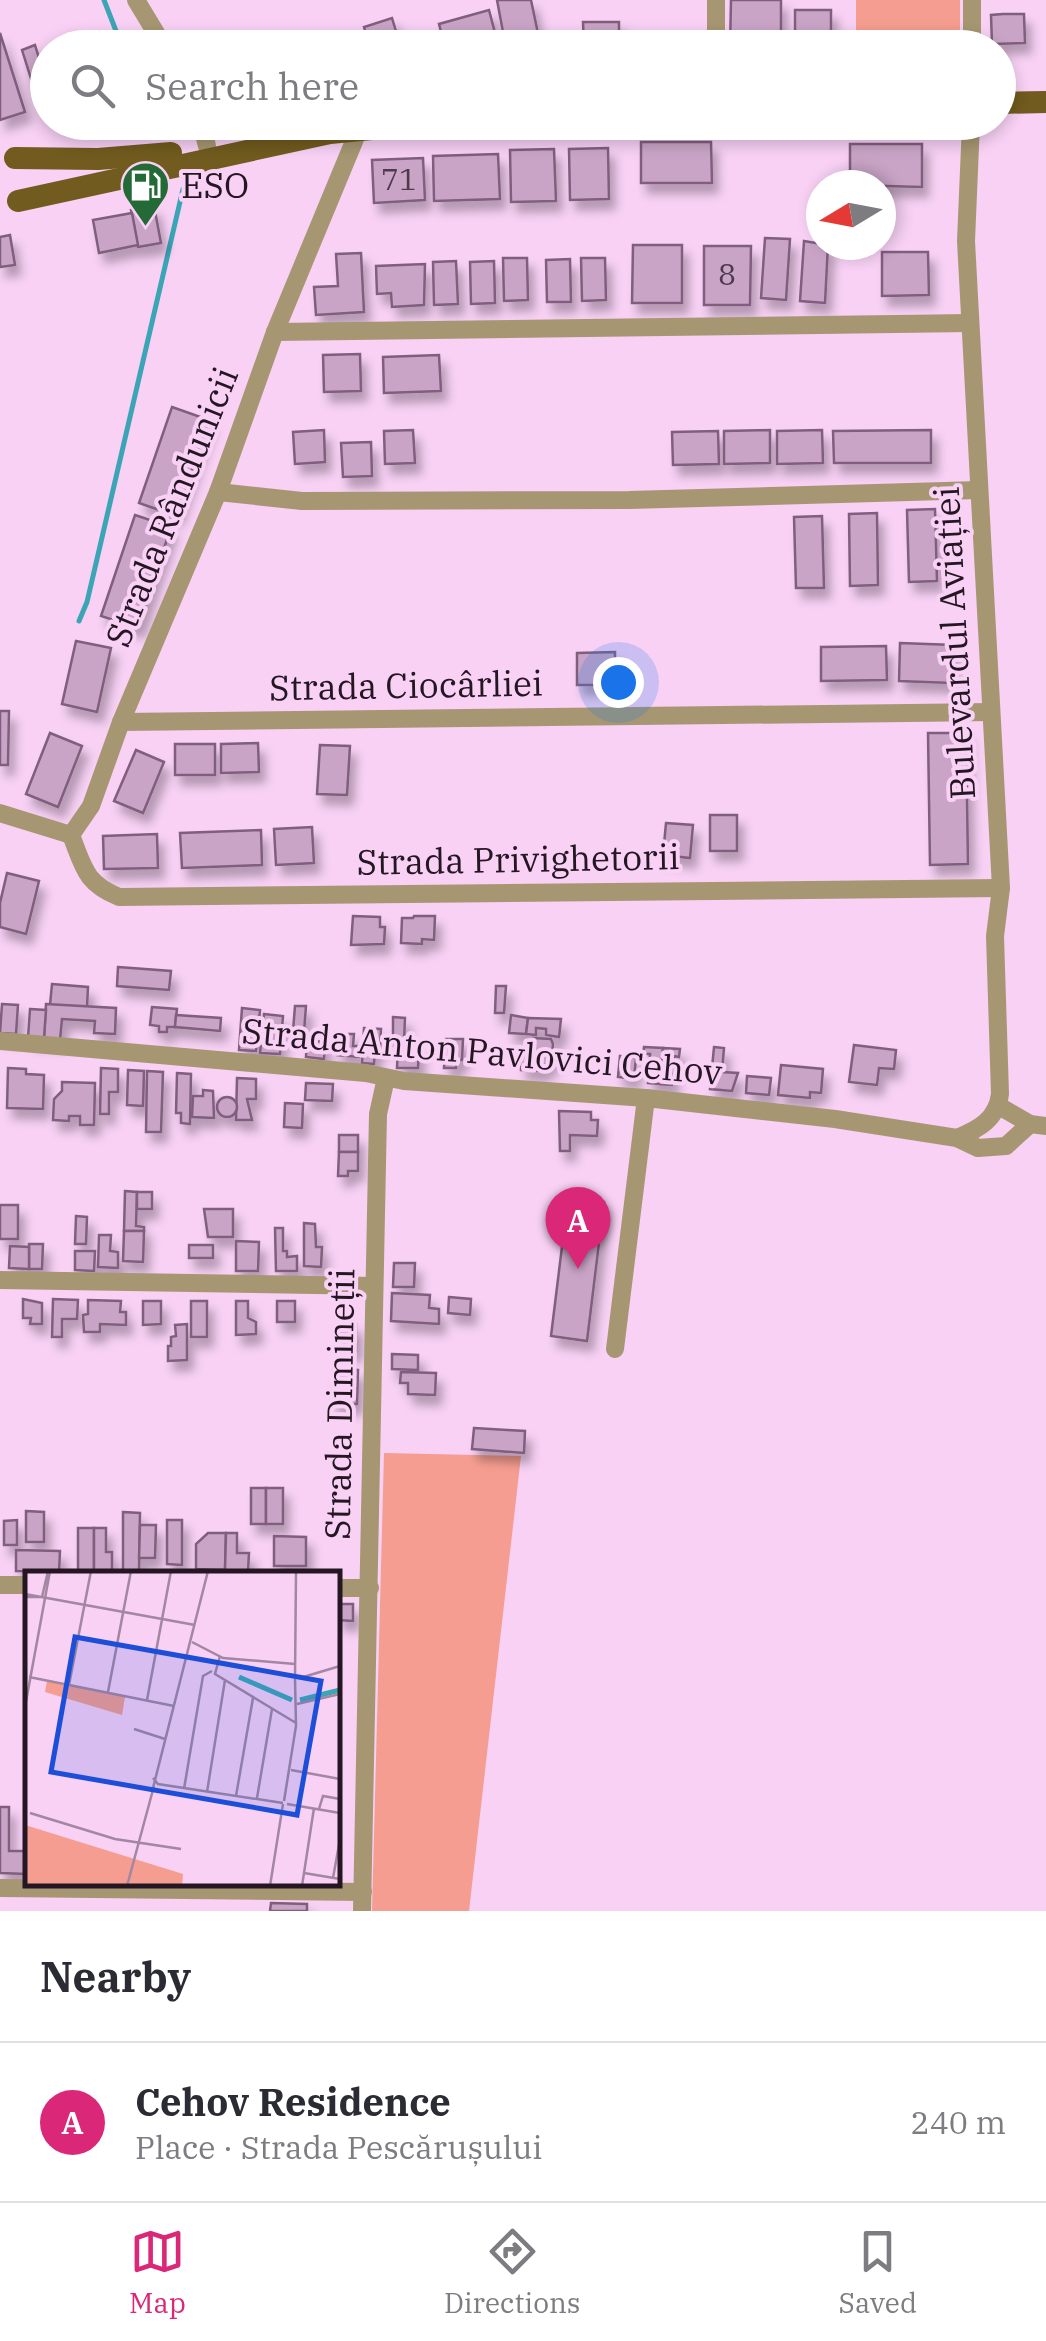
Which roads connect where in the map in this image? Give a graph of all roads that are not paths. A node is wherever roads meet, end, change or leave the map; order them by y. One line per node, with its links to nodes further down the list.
1 (136, 0): 4 (street)
2 (716, 0): 5 (street)
3 (972, 0): 6 (street)
4 (154, 30)
5 (716, 30)
6 (972, 30)
7 (1046, 102): 8 (main road)
8 (1016, 103)
9 (1016, 118): 10 (main road)
10 (1046, 118)
11 (230, 140): 14 (main road)
12 (354, 140): 18 (street, Strada Rândunicii)
13 (970, 140): 17 (street, Bulevardul Aviației)
14 (205, 142): 15 (main road); 16 (main road)
15 (5, 158): 16 (main road)
16 (8, 202)
17 (970, 323): 18 (street); 19 (street, Bulevardul Aviației)
18 (275, 332): 20 (street, Strada Rândunicii)
19 (979, 490): 20 (street); 21 (street, Bulevardul Aviației)
20 (218, 492): 22 (street, Strada Rândunicii)
21 (991, 712): 22 (street, Strada Ciocârliei); 25 (street, Bulevardul Aviației)
22 (121, 722): 24 (street, Strada Rândunicii)
23 (0, 813): 24 (street)
24 (70, 835): 25 (street, Strada Privighetorii)
25 (1000, 888): 29 (street, Bulevardul Aviației)
26 (0, 1041): 27 (street, Strada Anton Pavlovici Cehov)
27 (386, 1078): 28 (street, Strada Anton Pavlovici Cehov); 33 (street, Strada Dimineții)
28 (646, 1098): 31 (street, Strada Anton Pavlovici Cehov); 34 (street)
29 (999, 1106): 30 (street); 31 (street)
30 (1038, 1125): 31 (street, Strada Anton Pavlovici Cehov)
31 (957, 1138)
32 (0, 1280): 33 (street)
33 (374, 1286): 36 (street, Strada Dimineții)
34 (616, 1349)
35 (340, 1588): 36 (street)
36 (370, 1588): 38 (street, Strada Dimineții)
37 (0, 1888): 38 (street)
38 (362, 1901)

